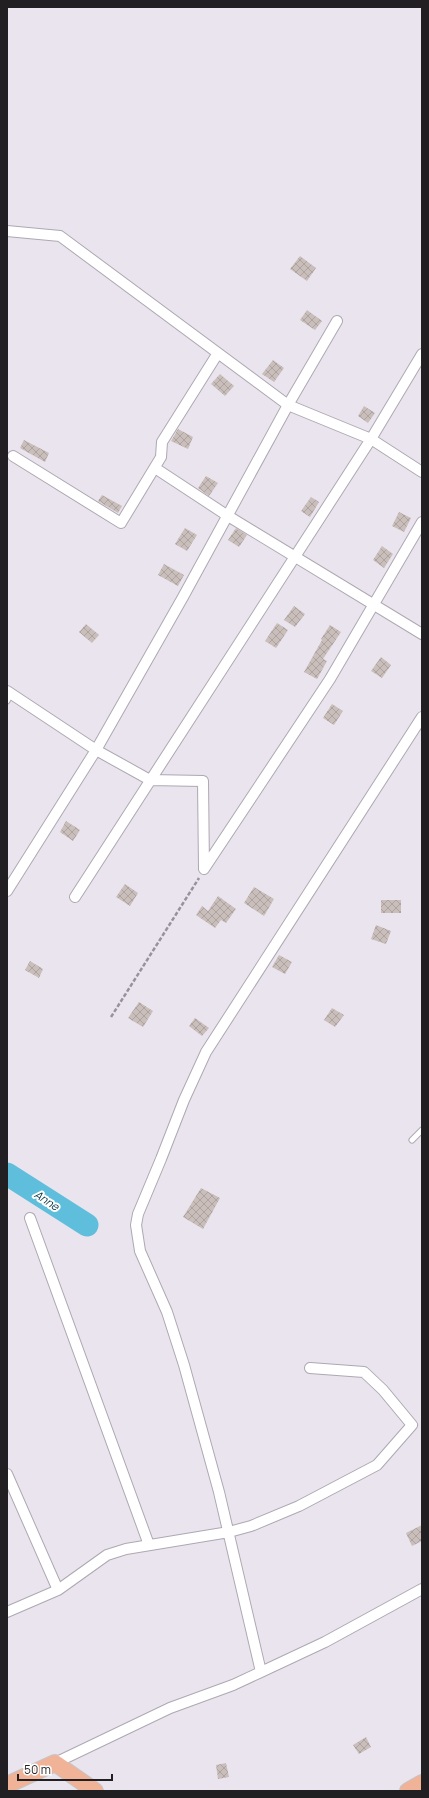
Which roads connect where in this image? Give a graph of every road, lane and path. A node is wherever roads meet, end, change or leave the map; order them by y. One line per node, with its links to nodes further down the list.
1 (7, 231): 3 (street)
2 (337, 321): 5 (street)
3 (218, 353): 5 (street); 8 (street)
4 (422, 354): 6 (street)
5 (288, 405): 6 (street); 10 (street)
6 (371, 439): 9 (street); 12 (street)
7 (13, 456): 8 (street)
8 (155, 468): 10 (street)
9 (422, 472)
10 (228, 516): 12 (street); 17 (street)
11 (422, 522): 13 (street)
12 (294, 557): 13 (street); 18 (street)
13 (373, 605): 14 (street); 19 (street)
14 (422, 634)
15 (8, 695): 17 (street)
16 (422, 717): 28 (street)
17 (96, 750): 18 (street); 20 (street)
18 (150, 780): 19 (street); 21 (street)
19 (204, 869): 22 (path)
20 (7, 891)
21 (75, 897)
22 (111, 1017)
23 (422, 1130): 24 (lane)
24 (412, 1140)
25 (30, 1218): 29 (street)
26 (310, 1368): 28 (street)
27 (7, 1474): 31 (street)
28 (230, 1532): 29 (street); 33 (street)
29 (149, 1545): 31 (street)
30 (422, 1589): 33 (street)
31 (58, 1590): 32 (street)
32 (7, 1612)
33 (261, 1672): 34 (street)
34 (55, 1763): 36 (main road); 37 (main road)
35 (422, 1783): 38 (main road)
36 (7, 1785)
37 (95, 1791)
38 (408, 1791)

